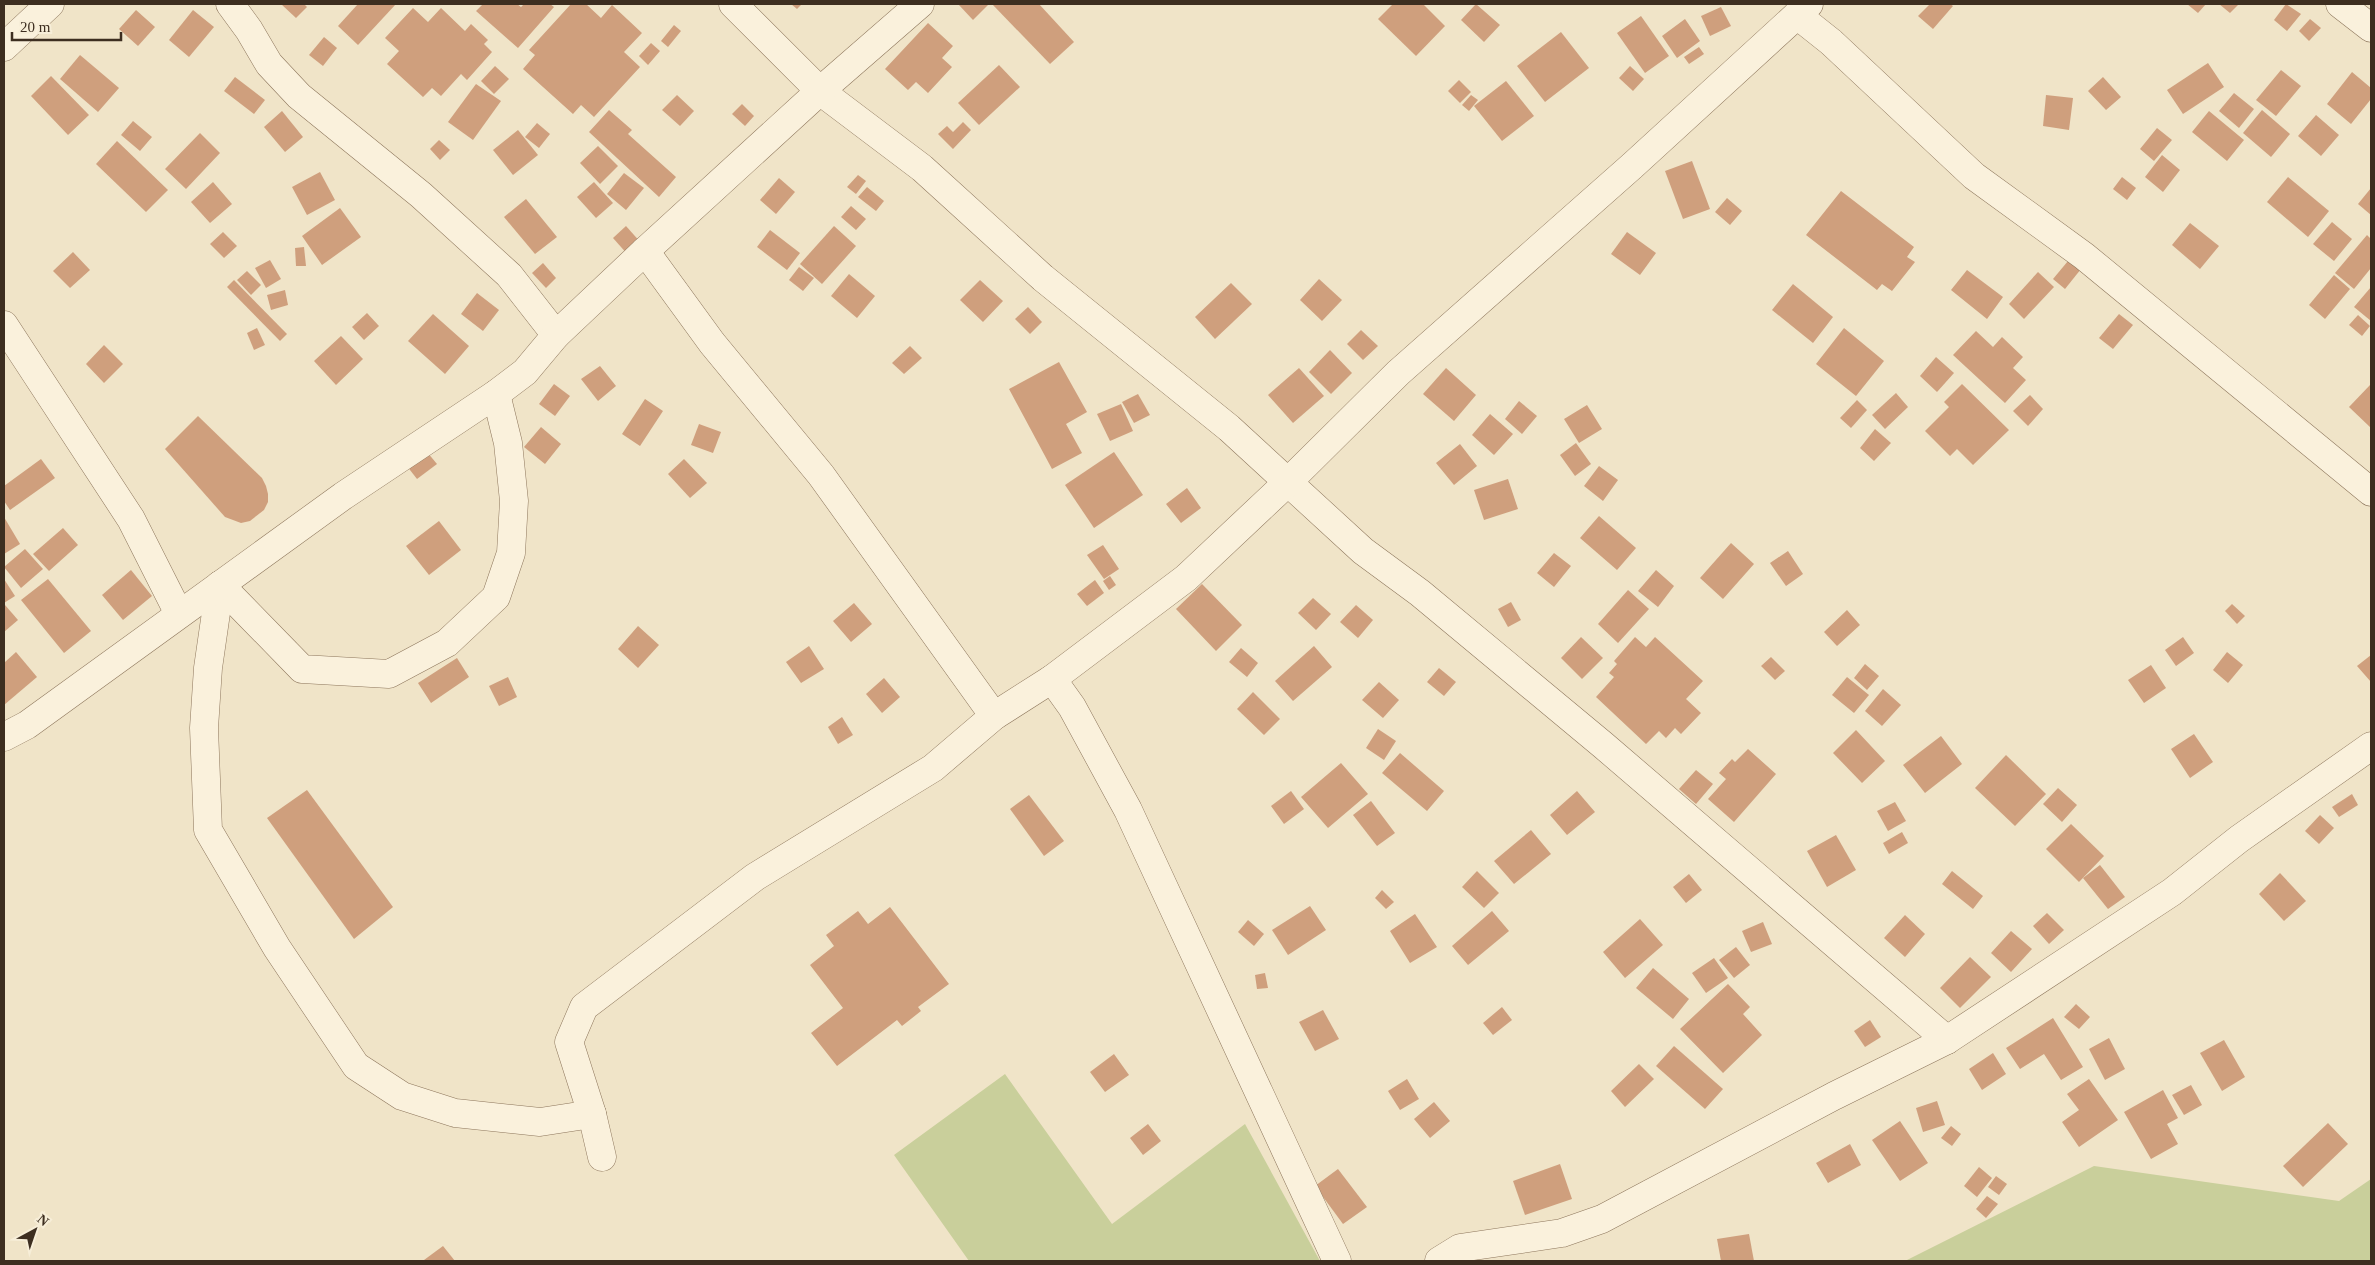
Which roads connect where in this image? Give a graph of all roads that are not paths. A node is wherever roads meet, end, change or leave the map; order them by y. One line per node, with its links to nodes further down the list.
1 (50, 4): 8 (street)
2 (230, 4): 12 (street)
3 (732, 4): 9 (street)
4 (920, 4): 9 (street)
5 (2340, 4): 7 (street)
6 (1804, 7): 14 (street); 15 (street)
7 (2371, 28)
8 (4, 46)
9 (820, 91): 10 (street); 14 (street)
10 (645, 251): 12 (street); 19 (street)
11 (4, 325): 17 (street)
12 (556, 335): 13 (street)
13 (496, 394): 16 (street); 16 (street)
14 (1288, 482): 18 (street); 22 (street)
15 (2371, 492)
16 (220, 585): 17 (street); 23 (street)
17 (179, 614): 20 (street)
18 (1052, 679): 19 (street); 25 (street)
19 (994, 716): 23 (street)
20 (4, 737)
21 (2371, 746): 22 (street)
22 (1947, 1040): 26 (street)
23 (592, 1114): 24 (street)
24 (602, 1157)
25 (1337, 1261)
26 (1439, 1261)

